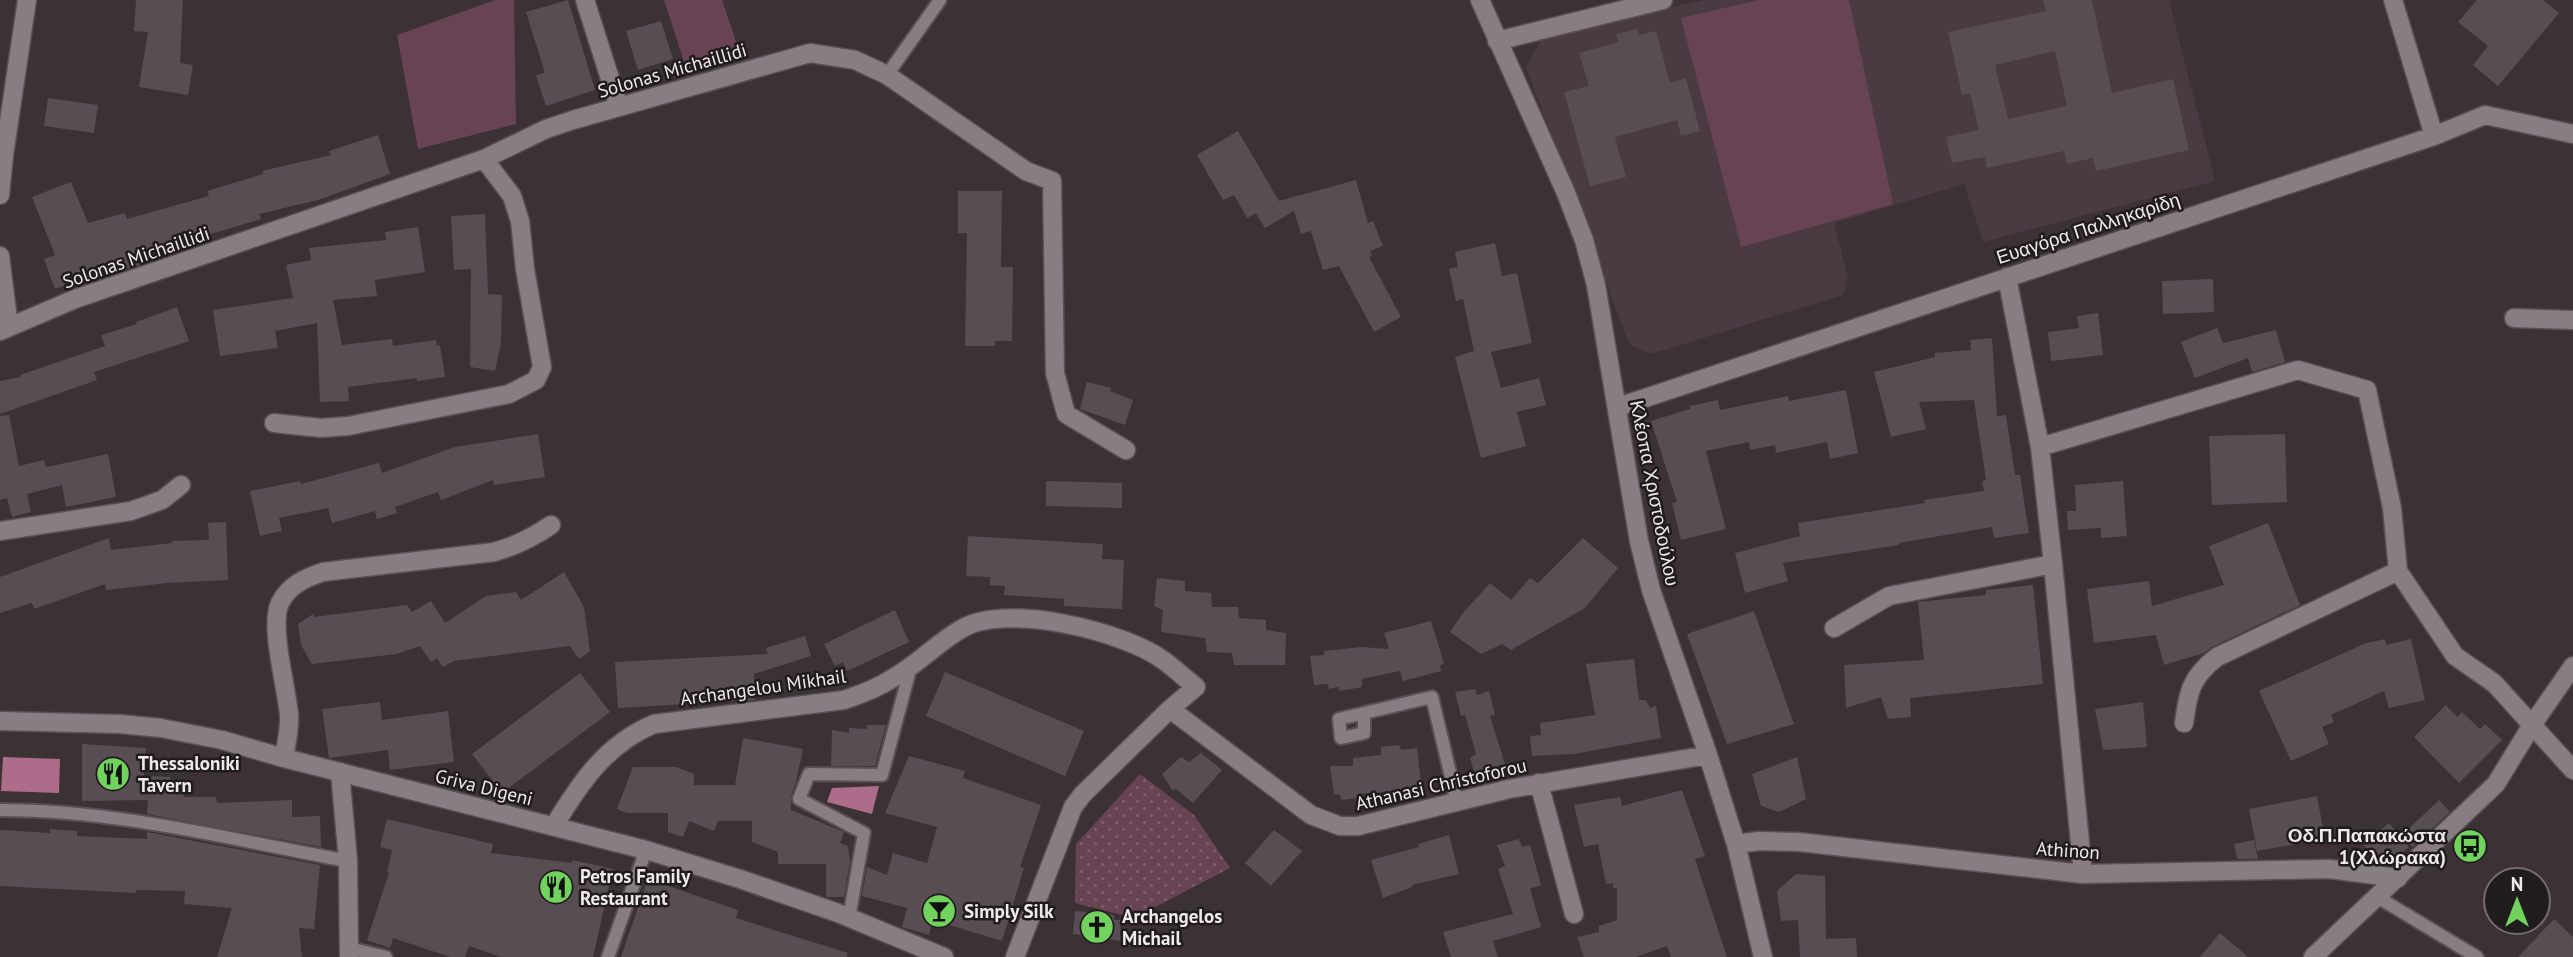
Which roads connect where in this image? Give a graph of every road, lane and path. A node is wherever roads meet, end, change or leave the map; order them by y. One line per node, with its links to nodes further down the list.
1 (27, 0): 12 (street)
2 (585, 0): 9 (street)
3 (940, 0): 8 (lane)
4 (1480, 0): 7 (street, Κλέοπα Χριστοδούλου)
5 (1663, 0): 7 (street)
6 (2393, 0): 11 (street)
7 (1497, 41): 20 (street, Κλέοπα Χριστοδούλου)
8 (887, 75): 9 (street, Solonas Michaillidi); 23 (street, Solonas Michaillidi)
9 (618, 107): 13 (street, Solonas Michaillidi)
10 (2573, 134): 11 (street, Ευαγόρα Παλληκαρίδη)
11 (2434, 136): 16 (street, Ευαγόρα Παλληκαρίδη)
12 (2, 156): 14 (street)
13 (484, 159): 19 (street, Solonas Michaillidi); 21 (street)
14 (0, 195)
15 (0, 256): 19 (street)
16 (2007, 277): 20 (street, Ευαγόρα Παλληκαρίδη); 22 (street)
17 (2514, 318): 18 (street)
18 (2573, 320)
19 (5, 329)
20 (1618, 407): 37 (street, Κλέοπα Χριστοδούλου)
21 (274, 423)
22 (2040, 447): 27 (street); 28 (street)
23 (1126, 450)
24 (181, 485): 26 (street)
25 (551, 526): 38 (street)
26 (0, 531)
27 (2053, 564): 29 (street); 48 (street)
28 (2398, 571): 35 (street); 36 (street)
29 (1834, 628)
30 (911, 666): 32 (street, Archangelou Mikhail); 44 (street, Archangelou Mikhail); 52 (lane)
31 (2573, 666): 36 (street)
32 (1170, 709): 42 (street, Athanasi Christoforou); 57 (street)
33 (1364, 714): 42 (lane)
34 (0, 721): 38 (street, Griva Digeni)
35 (2183, 723)
36 (2532, 725): 39 (street); 49 (street)
37 (1708, 755): 41 (street, Athanasi Christoforou); 45 (street, Κλέοπα Χριστοδούλου)
38 (284, 758): 40 (street, Griva Digeni)
39 (2573, 769)
40 (340, 772): 44 (street, Griva Digeni); 47 (street)
41 (1539, 783): 42 (street, Athanasi Christoforou); 51 (street)
42 (1457, 802)
43 (0, 810): 47 (lane)
44 (554, 826): 46 (street, Griva Digeni)
45 (1735, 844): 48 (street, Athinon); 58 (street, Κλέοπα Χριστοδούλου)
46 (646, 850): 52 (street, Griva Digeni); 55 (lane)
47 (348, 862): 53 (street)
48 (2083, 874): 49 (street, Athinon)
49 (2398, 878): 50 (street)
50 (2379, 898): 59 (street); 60 (lane)
51 (1574, 914)
52 (849, 918): 56 (street, Griva Digeni)
53 (349, 953): 54 (lane)
54 (386, 957)
55 (608, 957)
56 (944, 957)
57 (1016, 957)
58 (1763, 957)
59 (2313, 957)
60 (2477, 957)

